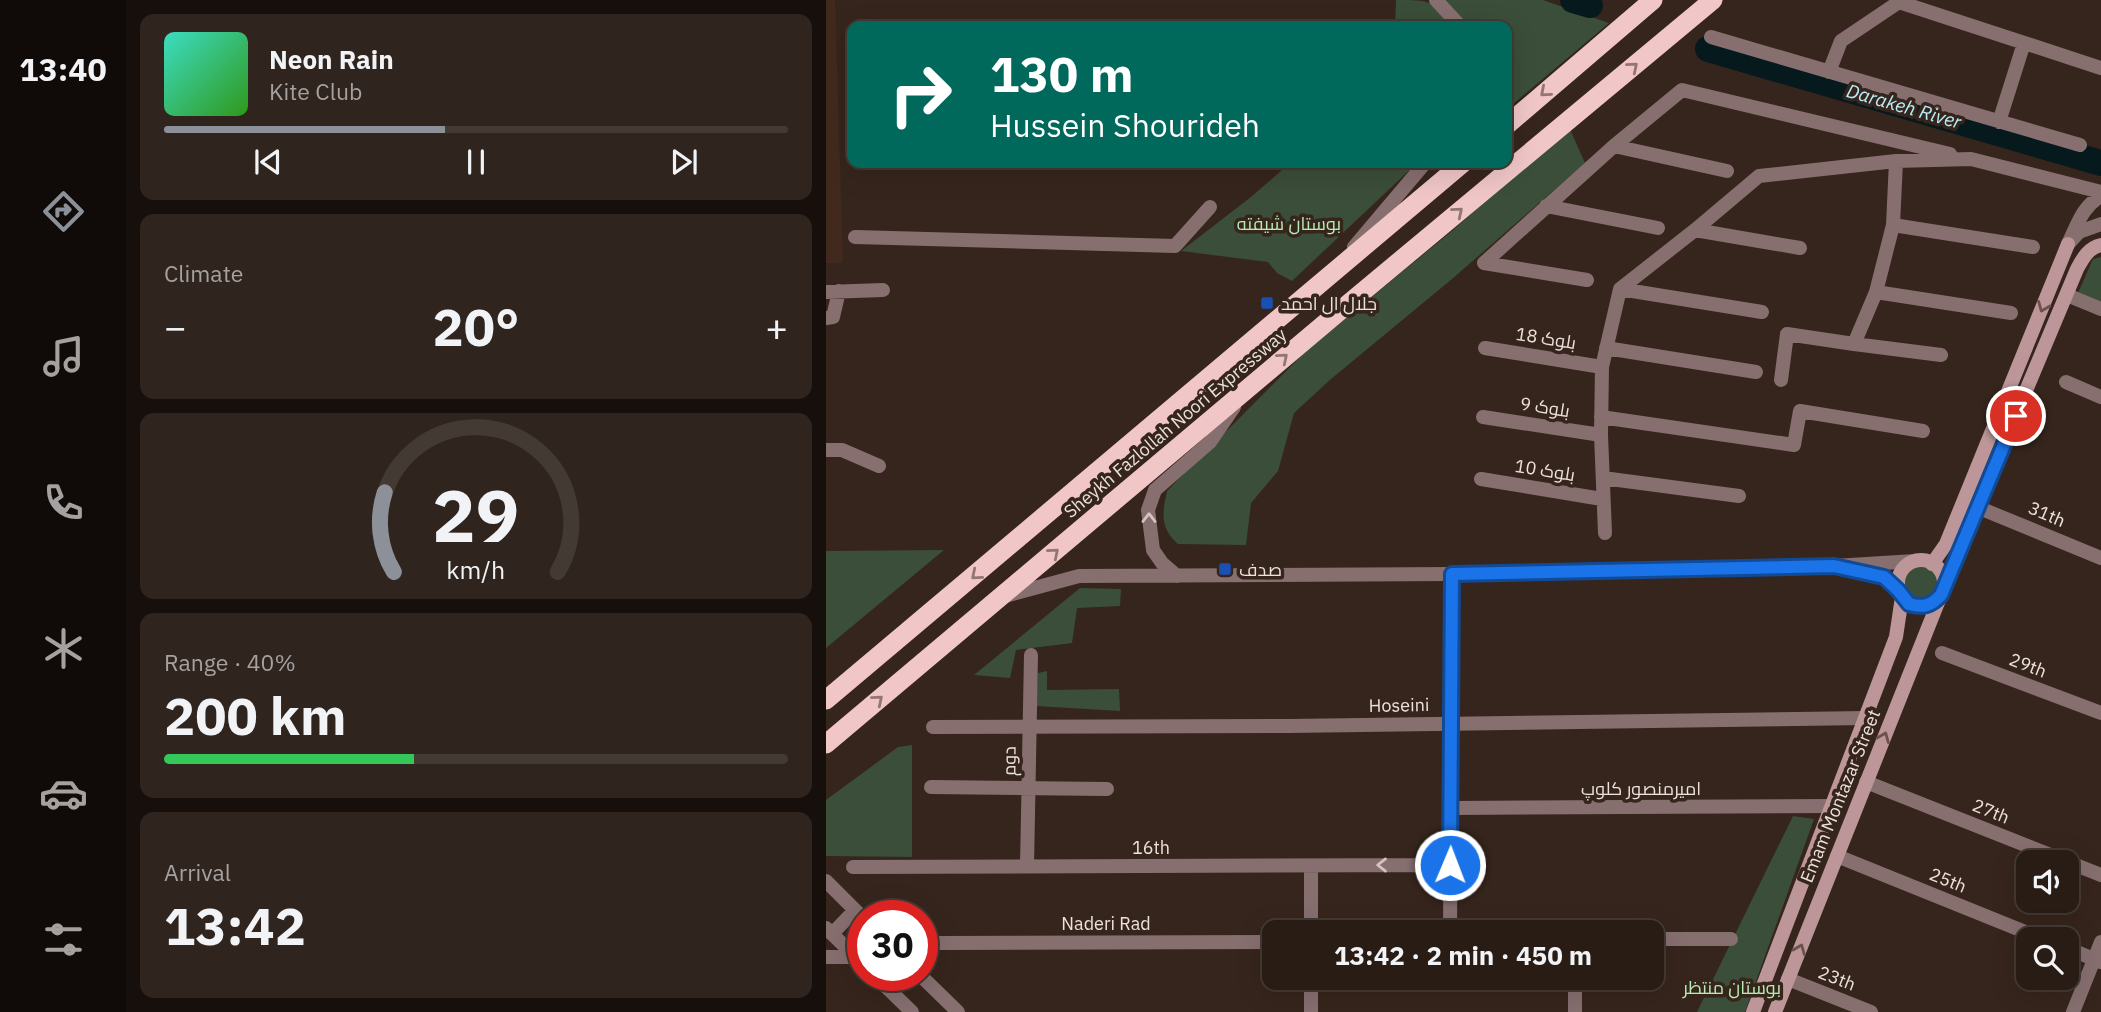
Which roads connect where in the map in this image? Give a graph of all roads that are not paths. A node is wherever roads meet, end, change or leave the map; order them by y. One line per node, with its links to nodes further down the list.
1 (1436, 0): 4 (street)
2 (1653, 0): 9 (highway, one-way to 9)
3 (1713, 0): 49 (highway, Sheykh Fazlollah Noori Expressway, one-way to 3)
4 (1455, 21)
5 (1711, 37): 8 (street)
6 (2024, 43): 7 (street); 8 (street); 10 (street)
7 (2101, 68)
8 (1829, 72): 10 (street)
9 (1512, 121)
10 (1999, 122): 11 (street)
11 (2080, 145)
12 (1614, 146): 13 (street); 17 (street); 19 (street)
13 (1971, 159): 14 (street); 18 (street)
14 (1896, 161): 22 (street); 24 (street)
15 (1422, 168): 30 (street)
16 (1457, 168): 30 (highway, Sheykh Fazlollah Noori Expressway)
17 (1727, 171)
18 (2101, 194): 26 (street)
19 (1546, 206): 23 (street); 31 (street)
20 (1210, 207): 25 (street)
21 (2101, 224): 26 (street)
22 (1893, 225): 28 (street); 35 (street)
23 (1658, 228)
24 (1695, 230): 29 (street); 32 (street)
25 (855, 237)
26 (2068, 244): 65 (main road, one-way to 65)
27 (2101, 245): 36 (main road, Emam Montazar Street)
28 (2033, 247)
29 (1800, 248)
30 (1328, 278): 74 (highway, Sheykh Fazlollah Noori Expressway, one-way to 74)
31 (1587, 280)
32 (1619, 289): 38 (street); 43 (street)
33 (883, 290): 34 (street)
34 (833, 291): 40 (street)
35 (1876, 292): 39 (street); 41 (street)
36 (2067, 295): 37 (street); 61 (main road, Emam Montazar Street)
37 (2101, 309)
38 (1762, 312)
39 (2011, 313)
40 (826, 318)
41 (1854, 344): 44 (street); 47 (street)
42 (1485, 348): 45 (street, بلوک 18)
43 (1606, 348): 45 (street); 46 (street)
44 (1941, 355)
45 (1602, 367): 52 (street)
46 (1756, 372)
47 (1781, 380)
48 (2066, 382): 50 (street)
49 (1248, 389): 68 (street, one-way to 49); 71 (highway, Sheykh Fazlollah Noori Expressway, one-way to 49)
50 (2101, 397)
51 (1483, 417): 54 (street, بلوک 9)
52 (1601, 417): 53 (street); 54 (street)
53 (1923, 431)
54 (1601, 435): 57 (street)
55 (826, 450): 56 (street)
56 (879, 466)
57 (1603, 478): 59 (street); 60 (street)
58 (1481, 479): 60 (street, بلوک 10)
59 (1739, 496)
60 (1602, 499): 62 (street)
61 (1977, 506): 63 (street, 31th); 69 (main road, Emam Montazar Street)
62 (1605, 533)
63 (2101, 558)
64 (1915, 561): 65 (main road); 66 (street); 70 (main road)
65 (1932, 564): 69 (main road)
66 (1834, 566): 67 (street); 70 (street)
67 (1452, 574): 68 (street); 79 (street)
68 (1177, 576): 71 (street)
69 (1942, 591): 70 (main road); 83 (main road, Emam Montazar Street, one-way to 69)
70 (1900, 594): 78 (main road, Emam Montazar Street)
71 (1001, 597): 82 (highway, Sheykh Fazlollah Noori Expressway, one-way to 71)
72 (1942, 653): 77 (street, 29th)
73 (1031, 655): 80 (street, دوم)
74 (848, 682): 75 (main road); 76 (highway, Sheykh Fazlollah Noori Expressway)
75 (826, 693)
76 (826, 700)
77 (2101, 713)
78 (1866, 718): 79 (street, Hoseini); 87 (main road, Emam Montazar Street)
79 (1451, 723): 80 (street, Hoseini); 88 (street)
80 (1029, 726): 81 (street, Hoseini); 85 (street, دوم)
81 (933, 727)
82 (826, 744)
83 (1866, 782): 89 (main road, Emam Montazar Street); 94 (street, 27th)
84 (931, 787): 85 (street)
85 (1028, 788): 86 (street); 91 (street, دوم)
86 (1107, 789)
87 (1832, 806): 88 (street, امیرمنصور کلوپ); 121 (main road, Emam Montazar Street)
88 (1451, 808): 90 (street)
89 (1837, 856): 100 (street, 25th); 112 (main road, Emam Montazar Street, one-way to 89)
90 (1450, 865): 92 (street, 16th, one-way to 92); 98 (street)
91 (1027, 866): 92 (street, 16th); 93 (street, 16th)
92 (1311, 866): 97 (street)
93 (853, 867)
94 (2101, 875)
95 (826, 881): 96 (street)
96 (847, 902)
97 (1311, 920)
98 (1450, 920)
99 (847, 921): 101 (street)
100 (2016, 928)
101 (829, 931): 107 (street)
102 (1664, 939): 103 (street)
103 (1731, 939)
104 (1262, 942): 106 (street, Naderi Rad)
105 (2101, 942): 111 (street)
106 (939, 943)
107 (847, 949)
108 (2079, 953): 111 (street)
109 (826, 957): 110 (street)
110 (847, 960)
111 (2098, 961): 124 (street)
112 (1788, 979): 122 (main road, Emam Montazar Street); 123 (street, 23th)
113 (1311, 990): 119 (street)
114 (1576, 990): 120 (street)
115 (890, 991): 117 (street)
116 (936, 991): 118 (street)
117 (912, 1012)
118 (958, 1012)
119 (1311, 1012)
120 (1575, 1012)
121 (1753, 1012)
122 (1775, 1012)
123 (1871, 1012)
124 (2073, 1012)

